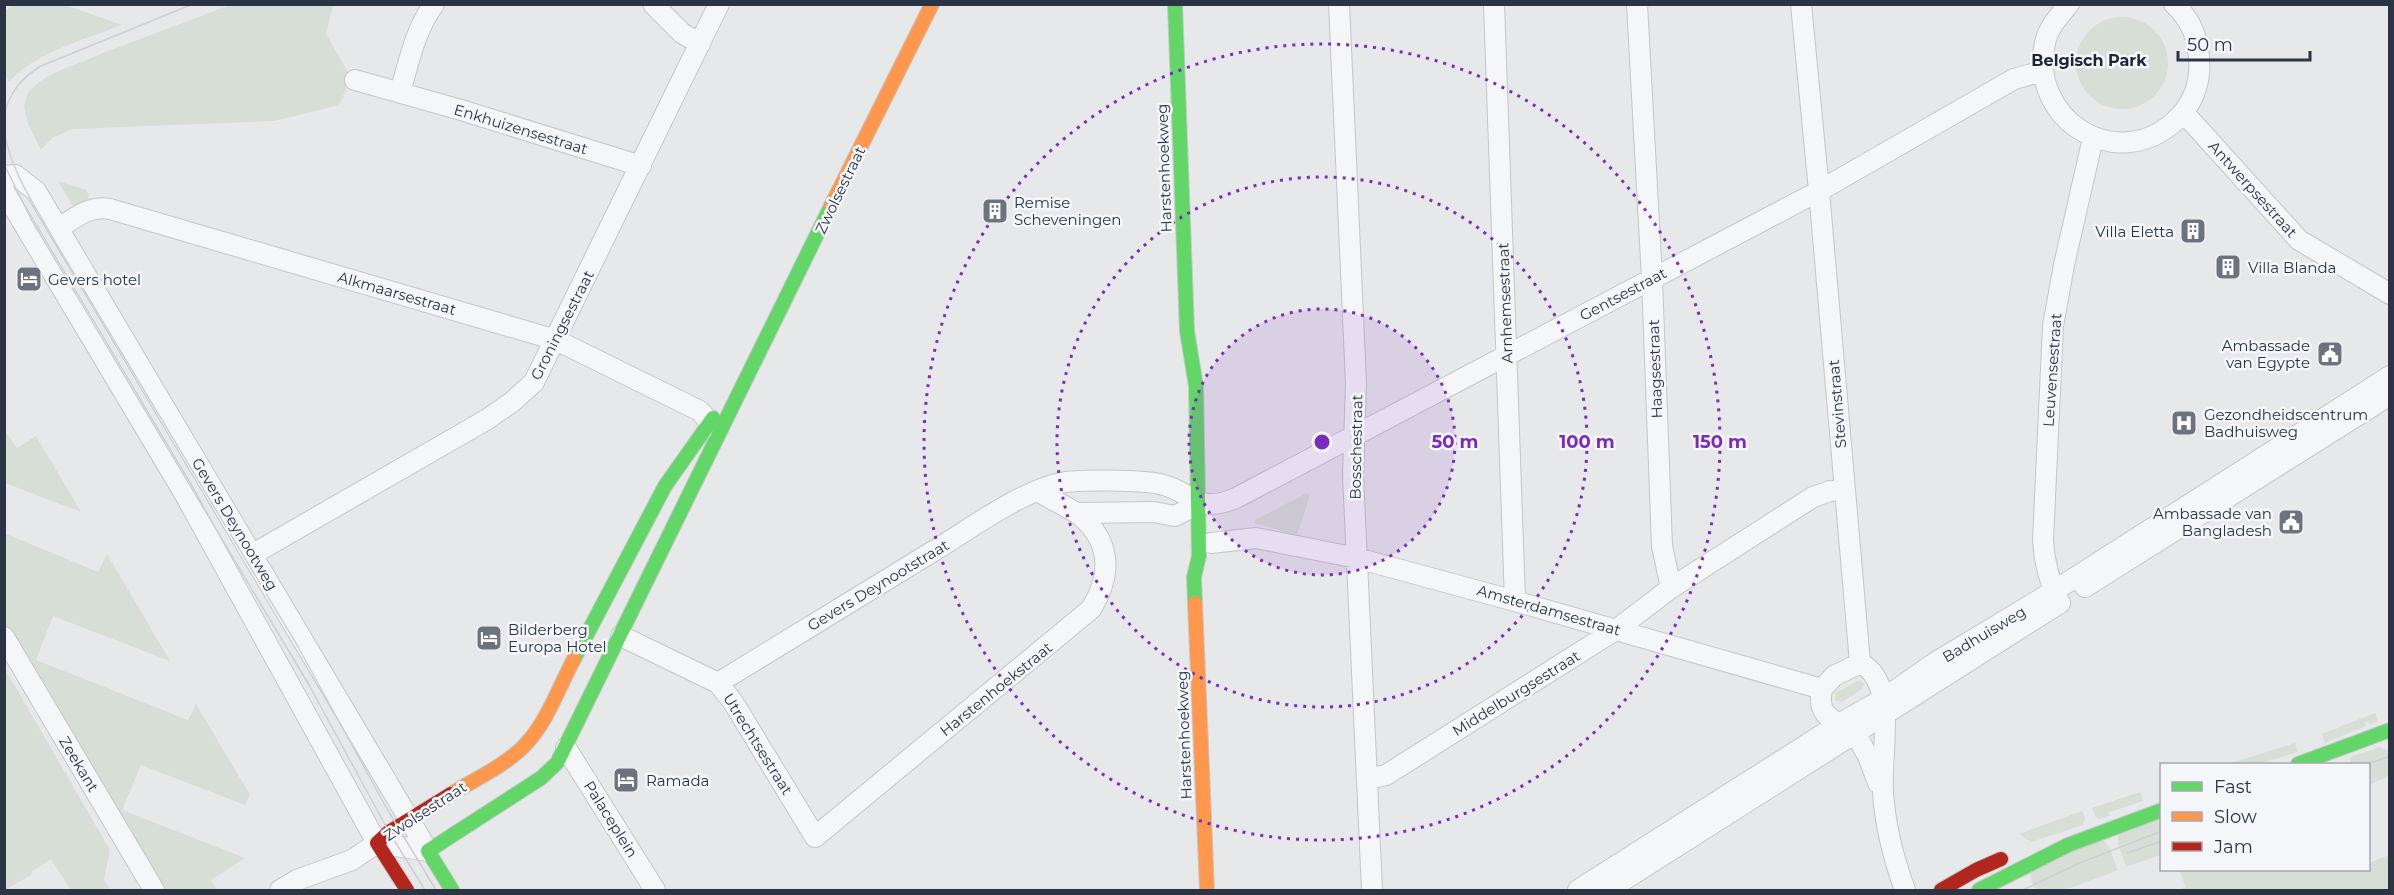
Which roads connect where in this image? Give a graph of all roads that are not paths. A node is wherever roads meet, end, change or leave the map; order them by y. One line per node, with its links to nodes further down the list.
1 (434, 4): 15 (street)
2 (653, 4): 12 (street)
3 (719, 4): 12 (street, Groningsestraat)
4 (932, 4): 31 (main road, Zwolsestraat)
5 (1175, 4): 25 (main road, Harstenhoekweg)
6 (1339, 4): 32 (street, Bosschestraat)
7 (1494, 4): 27 (street, Arnhemsestraat)
8 (1637, 4): 23 (street, Haagsestraat)
9 (1801, 4): 21 (street, Stevinstraat)
10 (2068, 4): 13 (street)
11 (2181, 7): 16 (street)
12 (700, 44): 18 (street, Groningsestraat)
13 (2043, 71): 17 (street); 21 (street, Gentsestraat)
14 (355, 80): 15 (street, Enkhuizensestraat)
15 (400, 92): 18 (street, Enkhuizensestraat)
16 (2184, 113): 17 (street); 24 (street, Antwerpsestraat)
17 (2093, 138): 41 (street, Leuvensestraat)
18 (641, 166): 26 (street, Groningsestraat)
19 (4, 177): 22 (street, Gevers Deynootweg)
20 (4, 191): 60 (street, Gevers Deynootweg)
21 (1819, 191): 23 (street, Gentsestraat); 33 (street, Stevinstraat)
22 (58, 229): 26 (street, Alkmaarsestraat); 38 (street, Gevers Deynootweg)
23 (1652, 279): 27 (street, Gentsestraat); 40 (street, Haagsestraat)
24 (2390, 294)
25 (1187, 330): 29 (main road, Harstenhoekweg); 35 (main road, Harstenhoekweg)
26 (556, 340): 31 (street, Alkmaarsestraat); 38 (street, Groningsestraat)
27 (1507, 355): 32 (street, Gentsestraat); 42 (street, Arnhemsestraat)
28 (2390, 376): 41 (street, Badhuisweg)
29 (1179, 377)
30 (2390, 395): 41 (street, Badhuisweg)
31 (715, 429): 44 (main road, Zwolsestraat); 57 (main road, Zwolsestraat)
32 (1355, 434): 35 (street, Gentsestraat); 39 (street, Bosschestraat)
33 (1844, 490): 40 (street, Middelburgsestraat); 46 (street, Stevinstraat)
34 (1039, 492): 35 (street, Gevers Deynootstraat); 36 (street); 47 (street, Gevers Deynootstraat)
35 (1187, 496): 36 (street, Gentsestraat); 69 (main road, Harstenhoekweg)
36 (1077, 513): 58 (street, Harstenhoekstraat)
37 (1211, 543): 39 (street, Amsterdamsestraat)
38 (253, 554): 57 (street, Gevers Deynootweg)
39 (1358, 558): 42 (street, Amsterdamsestraat); 54 (street, Bosschestraat)
40 (1671, 588): 43 (street, Middelburgsestraat)
41 (2056, 597): 49 (street, Badhuisweg)
42 (1515, 601): 43 (street, Amsterdamsestraat)
43 (1617, 629): 48 (street, Amsterdamsestraat); 54 (street, Middelburgsestraat)
44 (621, 636): 47 (street, Utrechtsestraat); 52 (main road, Zwolsestraat)
45 (4, 637): 64 (street, Zeekant)
46 (1860, 663): 48 (street); 49 (street)
47 (718, 683): 58 (street, Utrechtsestraat)
48 (1822, 689): 50 (street)
49 (1884, 707): 50 (street, Badhuisweg); 55 (street)
50 (1847, 729): 55 (street); 71 (street, Badhuisweg); 72 (street, Badhuisweg)
51 (2390, 730): 53 (main road)
52 (566, 748): 62 (main road, Zwolsestraat); 68 (street, Palaceplein)
53 (2303, 763)
54 (1368, 779): 70 (street, Bosschestraat)
55 (1883, 794): 73 (street)
56 (2160, 811): 59 (main road)
57 (410, 820): 60 (main road, Zwolsestraat); 62 (street, Gevers Deynootweg)
58 (815, 837)
59 (2084, 837): 61 (main road); 75 (main road)
60 (377, 843): 62 (street, Zwolsestraat); 65 (street); 66 (main road, Gevers Deynootweg)
61 (2030, 848)
62 (428, 850): 67 (main road, Gevers Deynootweg)
63 (2009, 855): 74 (main road)
64 (154, 891)
65 (280, 891)
66 (407, 891)
67 (452, 891)
68 (656, 891)
69 (1207, 891)
70 (1372, 891)
71 (1578, 891)
72 (1608, 891)
73 (1905, 891)
74 (1941, 891)
75 (1979, 891)

